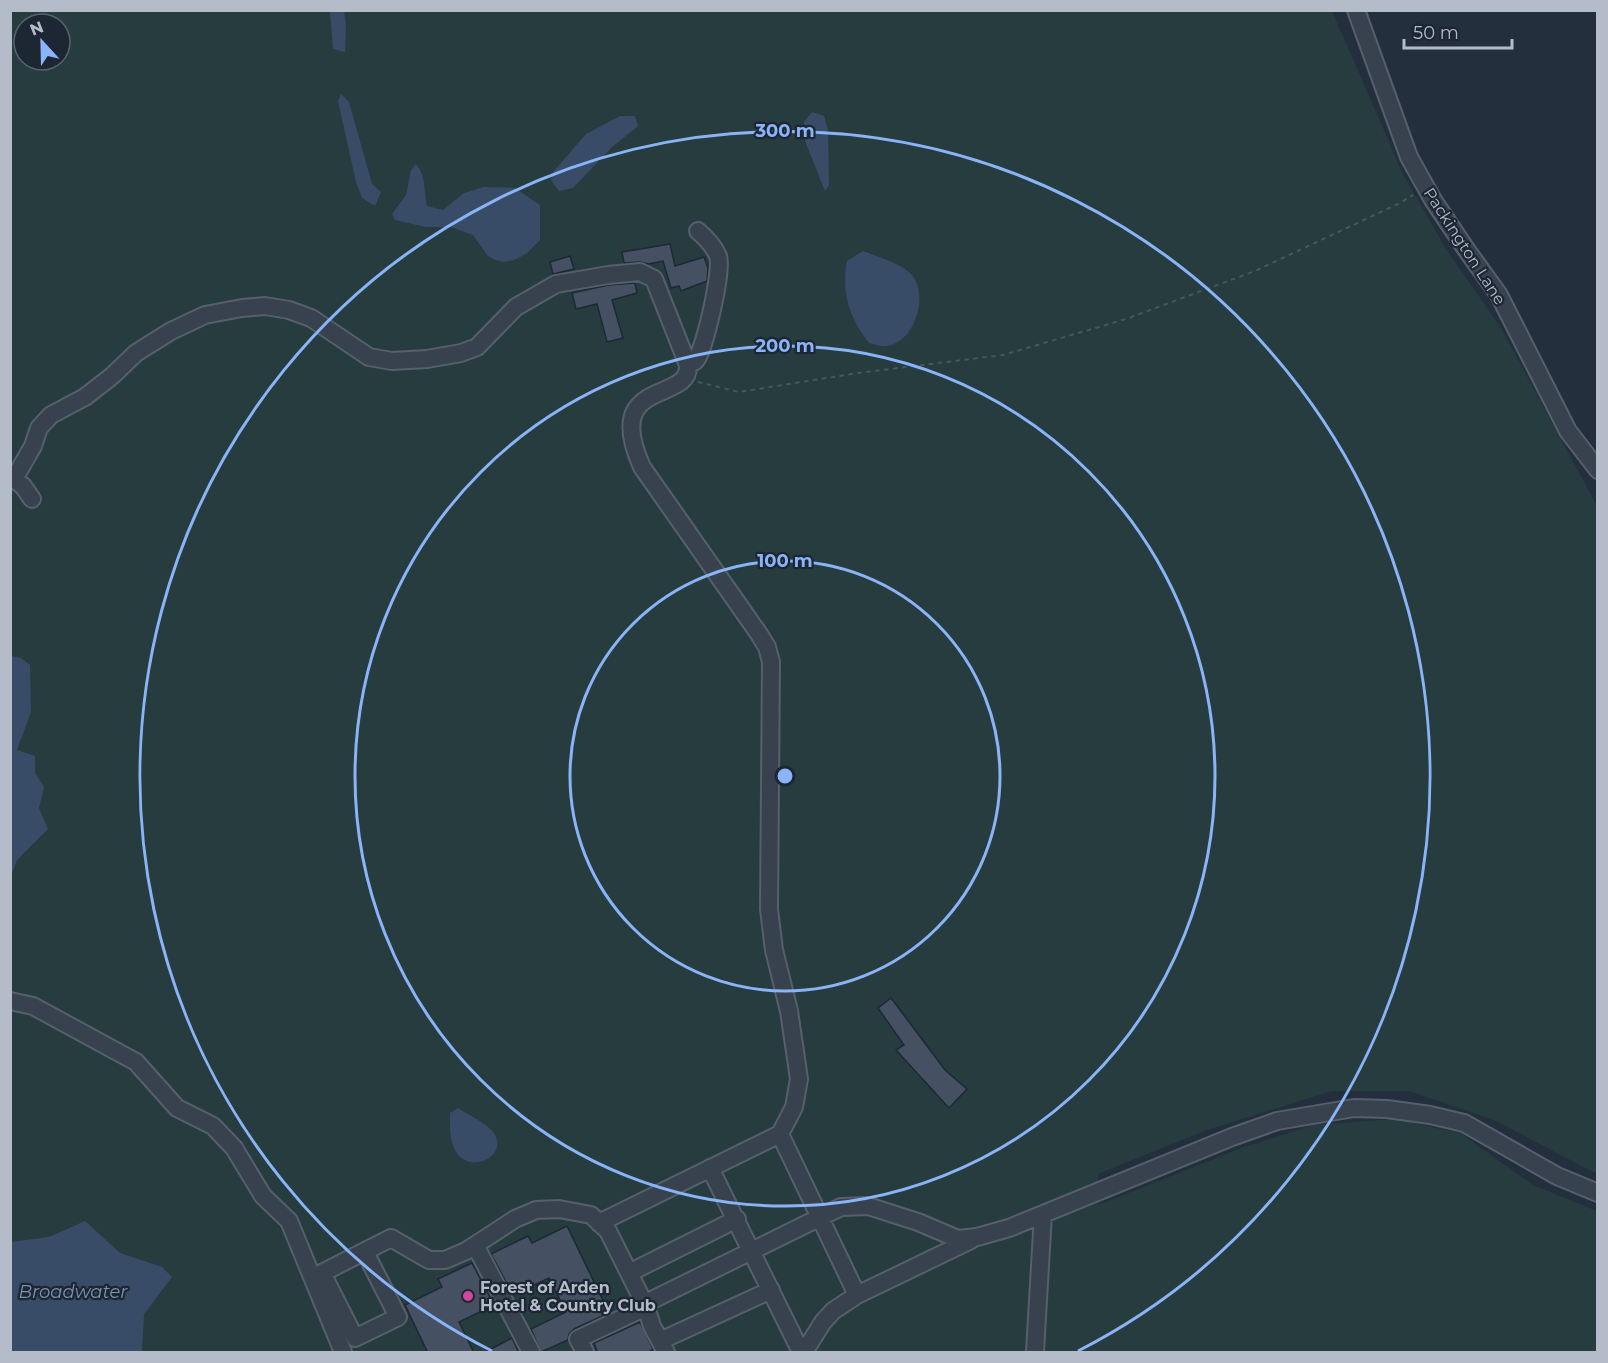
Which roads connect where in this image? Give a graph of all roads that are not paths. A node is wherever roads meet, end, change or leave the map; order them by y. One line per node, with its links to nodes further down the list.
1 (1356, 10): 4 (street, Packington Lane)
2 (698, 231): 3 (street)
3 (687, 372): 5 (street); 8 (street)
4 (1598, 470)
5 (12, 478): 6 (street)
6 (32, 500)
7 (10, 1001): 24 (street)
8 (780, 1134): 9 (street); 12 (street)
9 (710, 1168): 13 (street); 14 (street)
10 (1598, 1193): 11 (street)
11 (1043, 1214): 15 (street); 28 (street)
12 (820, 1217): 15 (street); 17 (street); 21 (street)
13 (736, 1220): 17 (street); 19 (street)
14 (599, 1223): 16 (street); 19 (street)
15 (977, 1237): 21 (street)
16 (475, 1245): 18 (street); 25 (street)
17 (752, 1251): 20 (street); 22 (street)
18 (365, 1252): 18 (street)
19 (629, 1273): 22 (street)
20 (771, 1290): 23 (street); 27 (street)
21 (857, 1295): 27 (street)
22 (646, 1307): 23 (street); 26 (street)
23 (663, 1347)
24 (343, 1353)
25 (531, 1353)
26 (585, 1353)
27 (802, 1353)
28 (1035, 1353)

